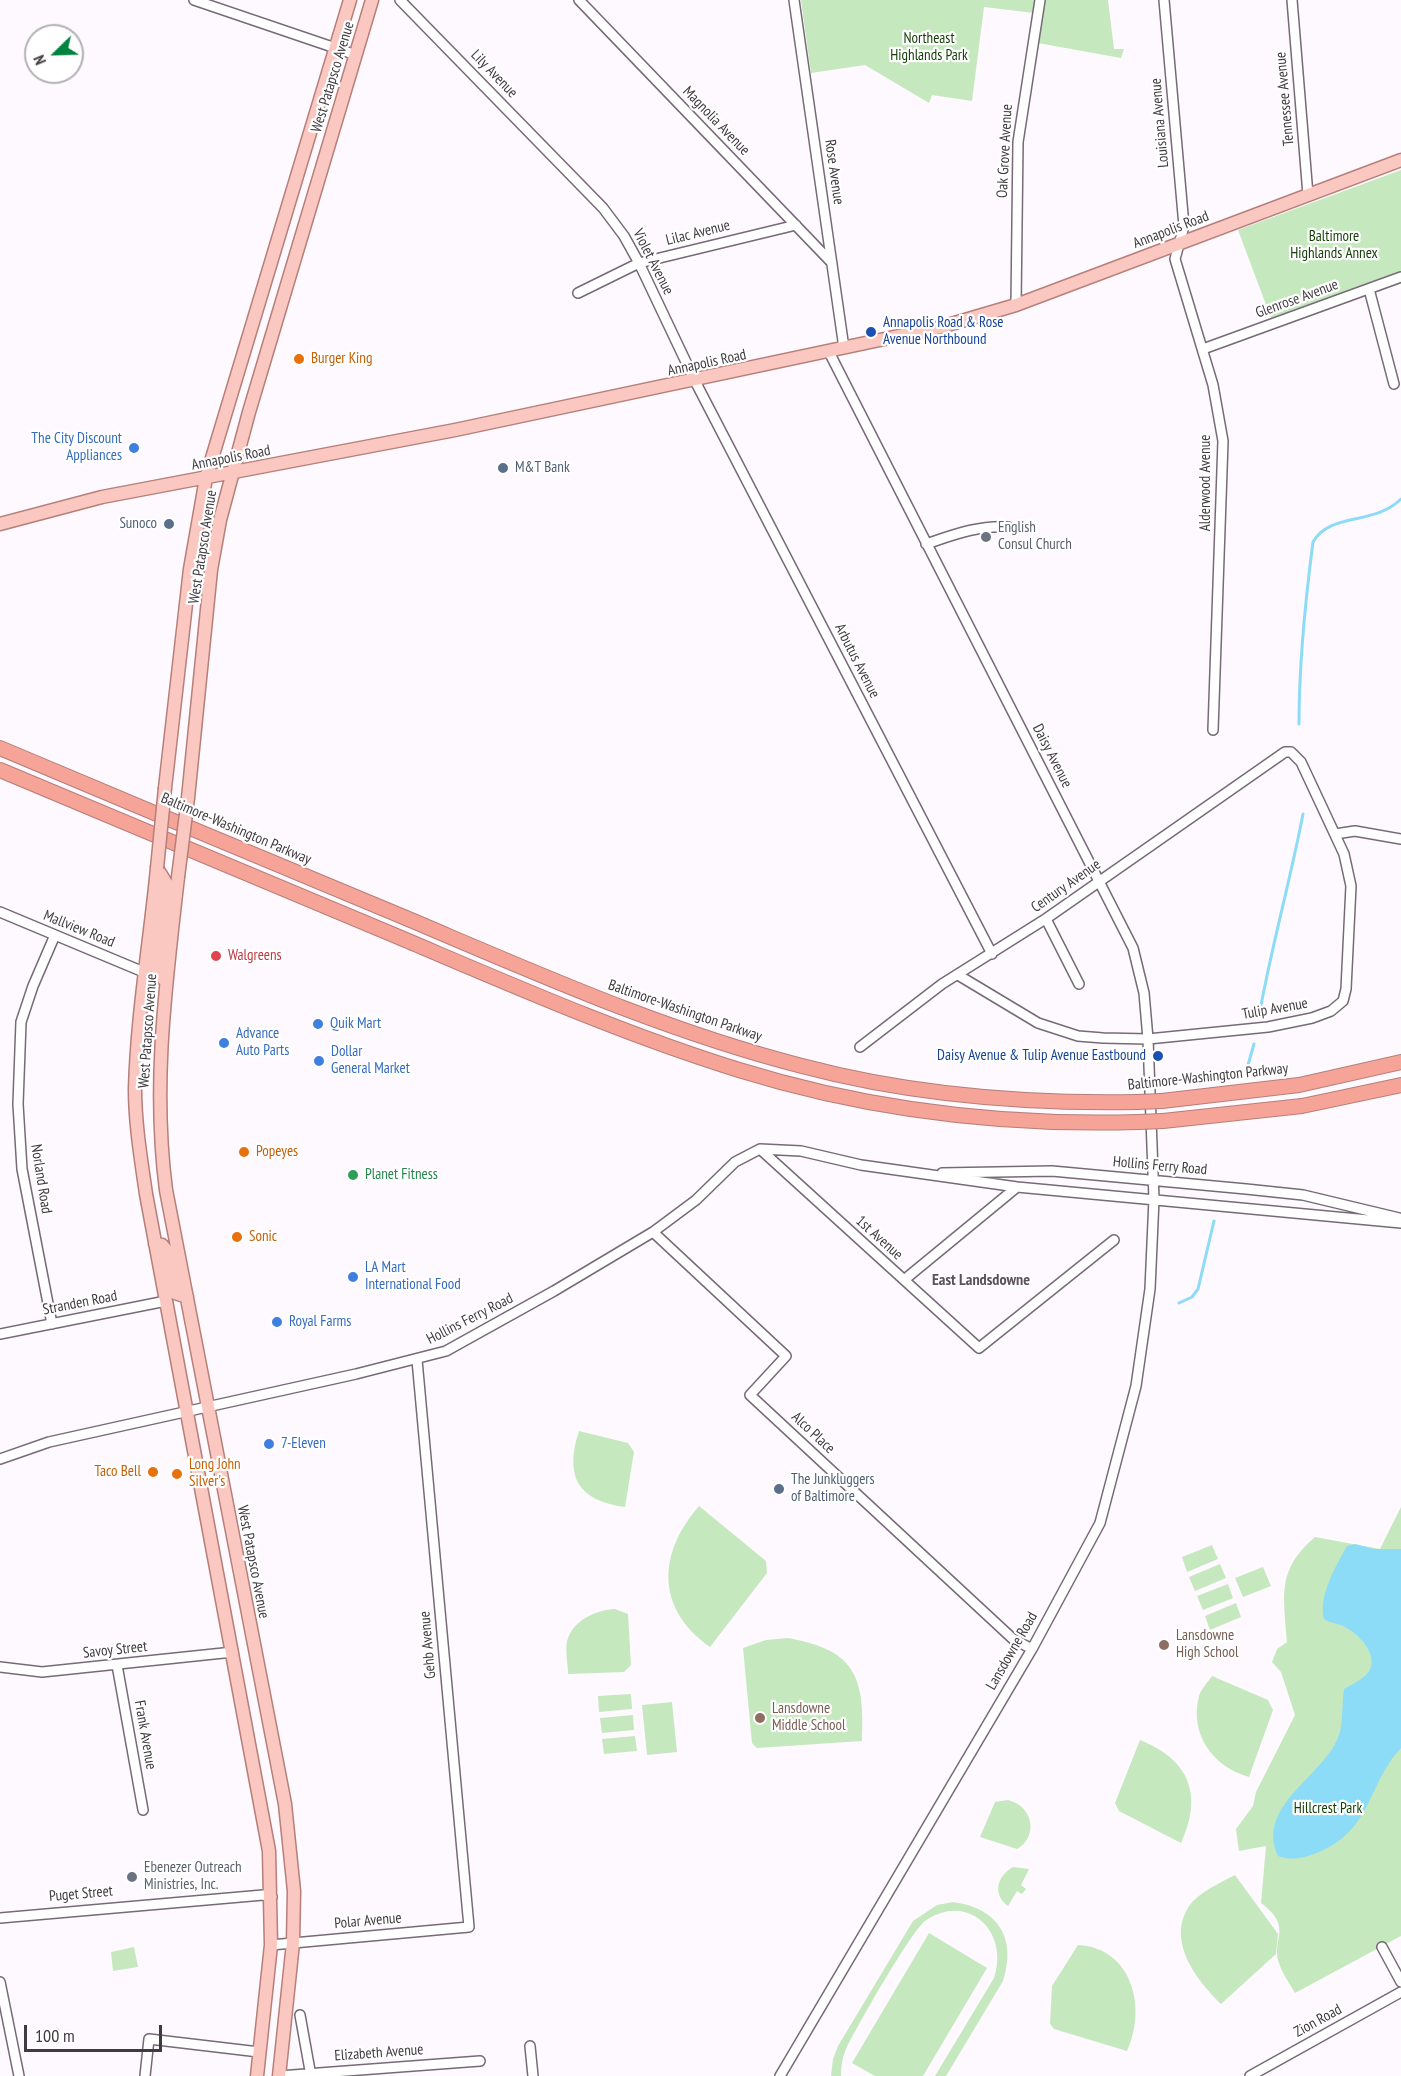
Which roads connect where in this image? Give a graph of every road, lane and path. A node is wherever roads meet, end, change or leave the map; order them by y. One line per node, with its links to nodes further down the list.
1 (194, 0): 10 (street)
2 (350, 0): 10 (main road, West Patapsco Avenue)
3 (372, 0): 11 (main road, West Patapsco Avenue)
4 (400, 0): 13 (street, Lily Avenue)
5 (579, 0): 15 (street, Magnolia Avenue)
6 (794, 0): 18 (street, Rose Avenue)
7 (1040, 0): 22 (street, Oak Grove Avenue)
8 (1164, 0): 16 (street, Louisiana Avenue)
9 (1292, 0): 14 (street, Tennessee Avenue)
10 (335, 48): 11 (street); 29 (main road, West Patapsco Avenue)
11 (356, 55): 28 (main road, West Patapsco Avenue)
12 (1401, 160): 14 (main road, Annapolis Road)
13 (565, 169): 17 (street, Violet Avenue)
14 (1308, 195): 16 (main road, Annapolis Road)
15 (796, 225): 17 (street, Lilac Avenue); 18 (street, Magnolia Avenue)
16 (1179, 243): 22 (main road, Annapolis Road); 24 (street, Alderwood Avenue)
17 (639, 263): 21 (street, Lilac Avenue); 26 (street, Violet Avenue)
18 (832, 263): 23 (street, Rose Avenue)
19 (1401, 277): 20 (street, Glenrose Avenue)
20 (1369, 289): 24 (street, Glenrose Avenue); 27 (street)
21 (578, 293)
22 (1016, 305): 23 (main road, Annapolis Road)
23 (844, 348): 25 (main road, Annapolis Road)
24 (1203, 349): 33 (street, Alderwood Avenue)
25 (829, 352): 26 (main road, Annapolis Road); 32 (street, Daisy Avenue)
26 (695, 381): 28 (main road, Annapolis Road); 44 (street, Arbutus Avenue)
27 (1394, 384)
28 (231, 474): 29 (main road, Annapolis Road); 47 (main road, West Patapsco Avenue, bridge)
29 (206, 478): 30 (main road, Annapolis Road); 39 (main road, West Patapsco Avenue, bridge)
30 (0, 524)
31 (1008, 527): 32 (street)
32 (926, 544): 40 (street, Daisy Avenue)
33 (1213, 730)
34 (0, 748): 51 (highway, Baltimore-Washington Parkway, bridge)
35 (1291, 752): 37 (street, Tulip Avenue); 40 (street, Century Avenue)
36 (0, 770): 52 (highway, bridge)
37 (1335, 834): 38 (street); 49 (street, Tulip Avenue)
38 (1401, 839)
39 (157, 868): 45 (main road, West Patapsco Avenue); 47 (main road)
40 (1099, 881): 42 (street, Century Avenue); 49 (street, Daisy Avenue)
41 (0, 912): 43 (street, Mallview Road)
42 (1046, 919): 44 (street, Century Avenue); 48 (street)
43 (55, 935): 45 (street, Mallview Road); 65 (street, Norland Road)
44 (992, 954): 46 (street, Century Avenue)
45 (146, 973): 61 (main road, West Patapsco Avenue)
46 (958, 975): 49 (street, Tulip Avenue); 50 (street, Century Avenue)
47 (166, 982): 63 (main road, West Patapsco Avenue)
48 (1078, 984)
49 (1148, 1039): 55 (street, Daisy Avenue)
50 (860, 1047)
51 (1401, 1062)
52 (1401, 1085)
53 (760, 1149): 54 (street, Hollins Ferry Road); 59 (street, Hollins Ferry Road); 62 (street, 1st Avenue)
54 (913, 1173): 55 (street, Hollins Ferry Road); 56 (street, Hollins Ferry Road)
55 (1154, 1181): 57 (street, Daisy Avenue); 58 (street, Hollins Ferry Road)
56 (1017, 1187): 57 (street, Hollins Ferry Road); 62 (street)
57 (1154, 1199): 58 (street, Hollins Ferry Road); 71 (street, Lansdowne Road)
58 (1401, 1221)
59 (653, 1232): 67 (street, Hollins Ferry Road); 71 (street, Alco Place)
60 (1114, 1240): 62 (street, 1st Avenue)
61 (155, 1244): 63 (main road); 64 (main road, West Patapsco Avenue)
62 (904, 1280)
63 (187, 1297): 68 (main road, West Patapsco Avenue)
64 (166, 1301): 65 (street, Stranden Road); 69 (main road, West Patapsco Avenue)
65 (52, 1324): 66 (street, Stranden Road)
66 (0, 1334)
67 (417, 1360): 68 (street, Hollins Ferry Road); 78 (street, Gehb Avenue)
68 (207, 1406): 69 (street, Hollins Ferry Road); 79 (main road, West Patapsco Avenue)
69 (186, 1410): 70 (street, Hollins Ferry Road); 72 (main road, West Patapsco Avenue)
70 (0, 1459)
71 (1032, 1649): 95 (street, Lansdowne Road)
72 (233, 1652): 73 (street, Savoy Street); 76 (main road, West Patapsco Avenue)
73 (117, 1665): 74 (street, Savoy Street); 75 (street, Frank Avenue)
74 (0, 1668)
75 (143, 1810)
76 (272, 1897): 77 (street, Puget Street); 80 (main road, West Patapsco Avenue)
77 (0, 1918)
78 (469, 1927): 79 (street, Polar Avenue)
79 (293, 1943): 80 (street, Polar Avenue); 93 (main road, West Patapsco Avenue)
80 (271, 1945): 87 (main road, West Patapsco Avenue)
81 (1382, 1947): 83 (street)
82 (0, 1982): 90 (street)
83 (1401, 1982)
84 (1401, 1992): 96 (street, Zion Road)
85 (300, 2015): 89 (street)
86 (531, 2046): 94 (street)
87 (260, 2052): 91 (street); 92 (main road, West Patapsco Avenue)
88 (480, 2061): 89 (street, Elizabeth Avenue)
89 (310, 2075): 93 (street, Elizabeth Avenue)
90 (19, 2076)
91 (145, 2076)
92 (257, 2076)
93 (279, 2076)
94 (533, 2076)
95 (780, 2076)
96 (1250, 2076)

